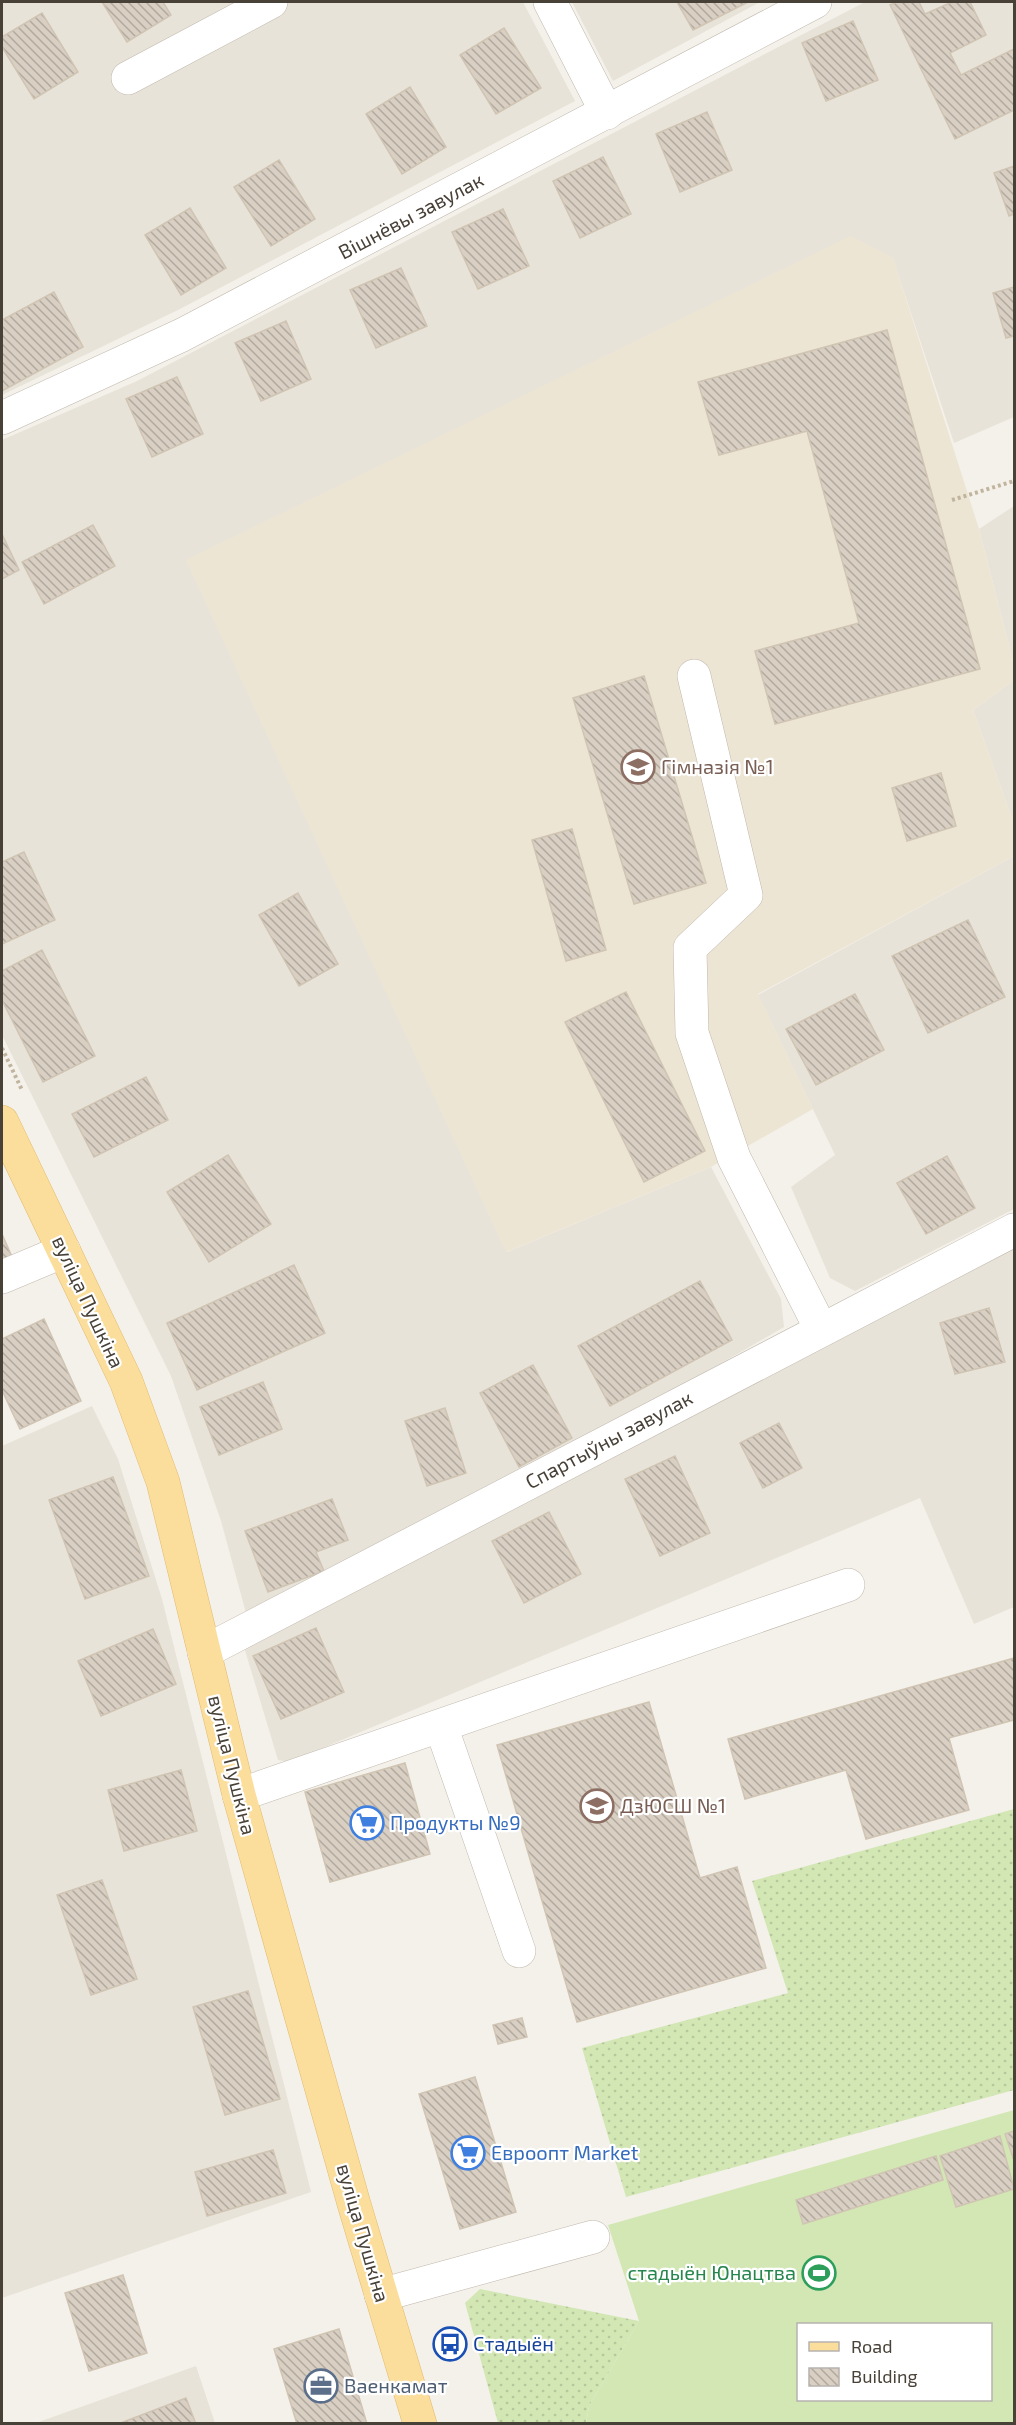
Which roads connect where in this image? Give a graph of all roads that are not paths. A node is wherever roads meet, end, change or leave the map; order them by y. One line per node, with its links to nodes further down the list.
1 (271, 2): 4 (street)
2 (550, 2): 5 (street)
3 (815, 2): 5 (street, Вішнёвы завулак)
4 (128, 78)
5 (607, 113): 6 (street, Вішнёвы завулак)
6 (2, 418)
7 (694, 676): 12 (street)
8 (2, 1122): 10 (main road, вуліца Пушкіна)
9 (1014, 1230): 12 (street, Спартыўны завулак)
10 (64, 1251): 11 (street); 14 (main road, вуліца Пушкіна)
11 (2, 1277)
12 (821, 1329): 14 (street, Спартыўны завулак)
13 (848, 1585): 15 (street)
14 (204, 1652): 16 (main road, вуліца Пушкіна)
15 (441, 1726): 16 (street); 17 (street)
16 (239, 1795): 19 (main road, вуліца Пушкіна)
17 (519, 1951)
18 (593, 2237): 19 (street)
19 (381, 2295): 20 (main road, вуліца Пушкіна)
20 (420, 2424)

